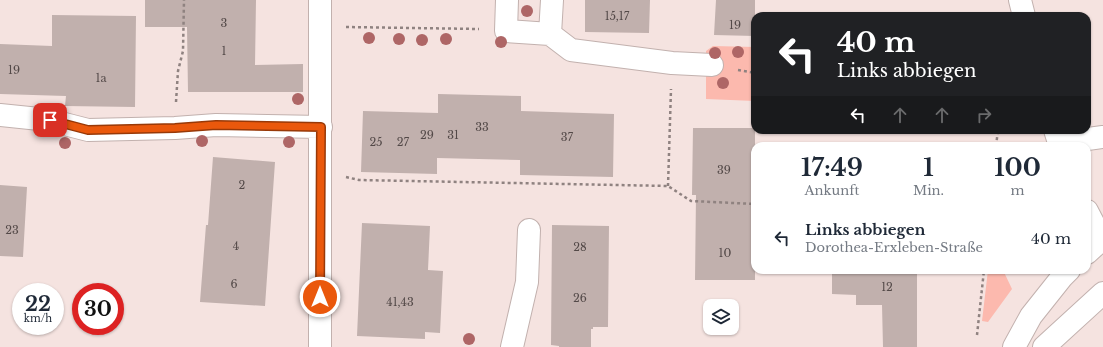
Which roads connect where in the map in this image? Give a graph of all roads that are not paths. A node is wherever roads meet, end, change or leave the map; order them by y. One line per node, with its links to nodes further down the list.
1 (320, 0): 9 (street)
2 (507, 0): 6 (street)
3 (552, 0): 6 (street)
4 (1020, 0): 5 (street)
5 (1023, 12)
6 (550, 34): 7 (street)
7 (712, 65)
8 (0, 115): 9 (street)
9 (321, 127): 17 (street)
10 (1103, 137): 11 (street)
11 (1058, 140)
12 (1091, 225): 14 (street)
13 (529, 230): 18 (street)
14 (1097, 245)
15 (1065, 274): 19 (street)
16 (1103, 293): 20 (street)
17 (320, 347)
18 (512, 347)
19 (1014, 347)
20 (1044, 347)

